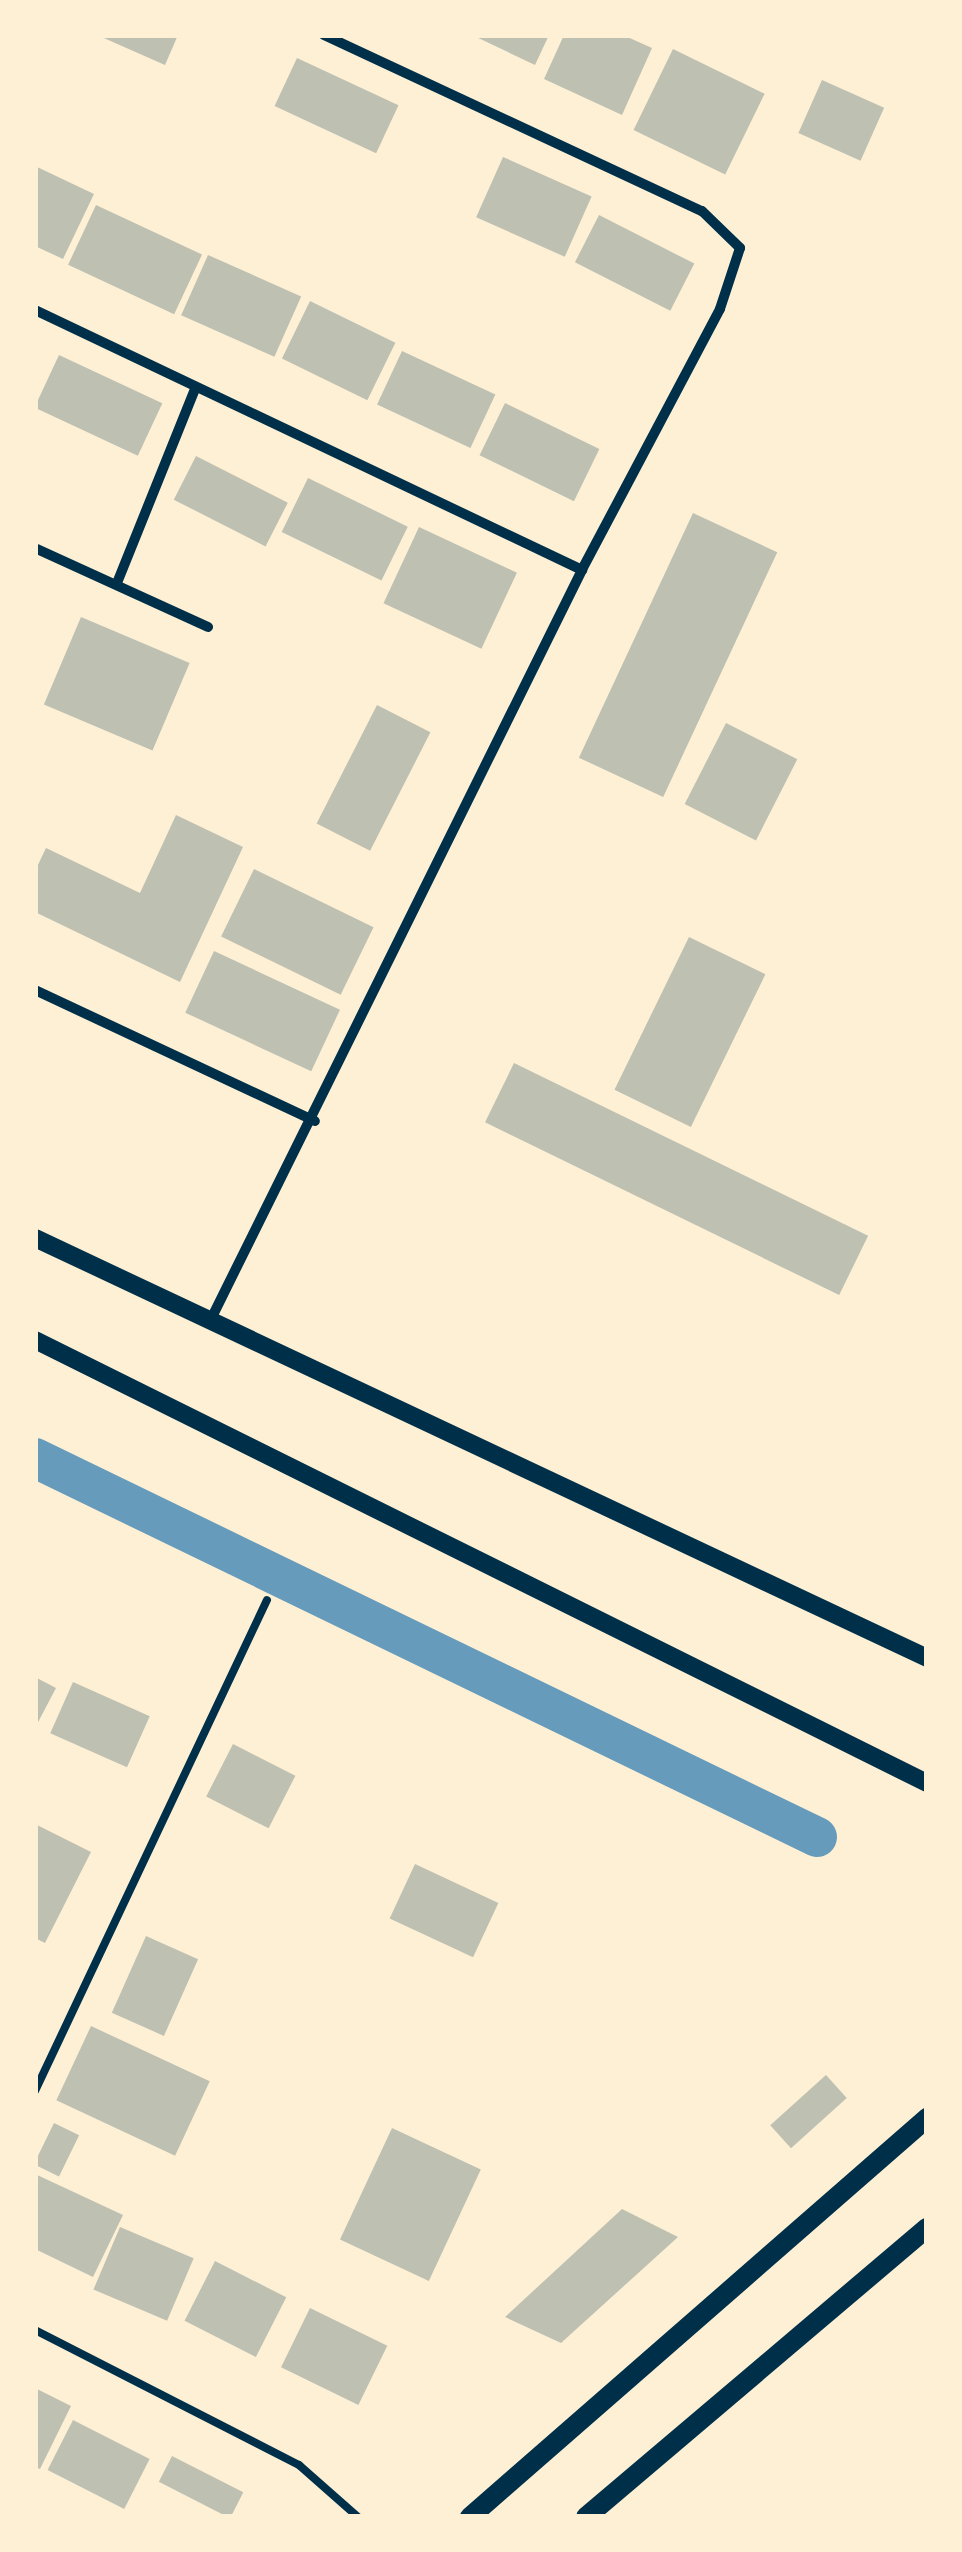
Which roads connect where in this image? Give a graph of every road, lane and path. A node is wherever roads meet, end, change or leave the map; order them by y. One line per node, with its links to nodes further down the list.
1 (324, 35): 5 (street)
2 (35, 310): 3 (street)
3 (195, 389): 5 (street); 6 (street)
4 (37, 549): 6 (street)
5 (582, 570): 9 (street)
6 (117, 583): 7 (street)
7 (208, 627)
8 (35, 990): 9 (street)
9 (316, 1121): 11 (street)
10 (35, 1238): 11 (street)
11 (210, 1322): 14 (street)
12 (35, 1340): 15 (street)
13 (267, 1600): 16 (lane)
14 (927, 1658)
15 (927, 1784)
16 (35, 2090)
17 (927, 2118): 21 (main road)
18 (927, 2228): 22 (main road)
19 (35, 2330): 20 (lane)
20 (358, 2517)
21 (470, 2517)
22 (586, 2517)

